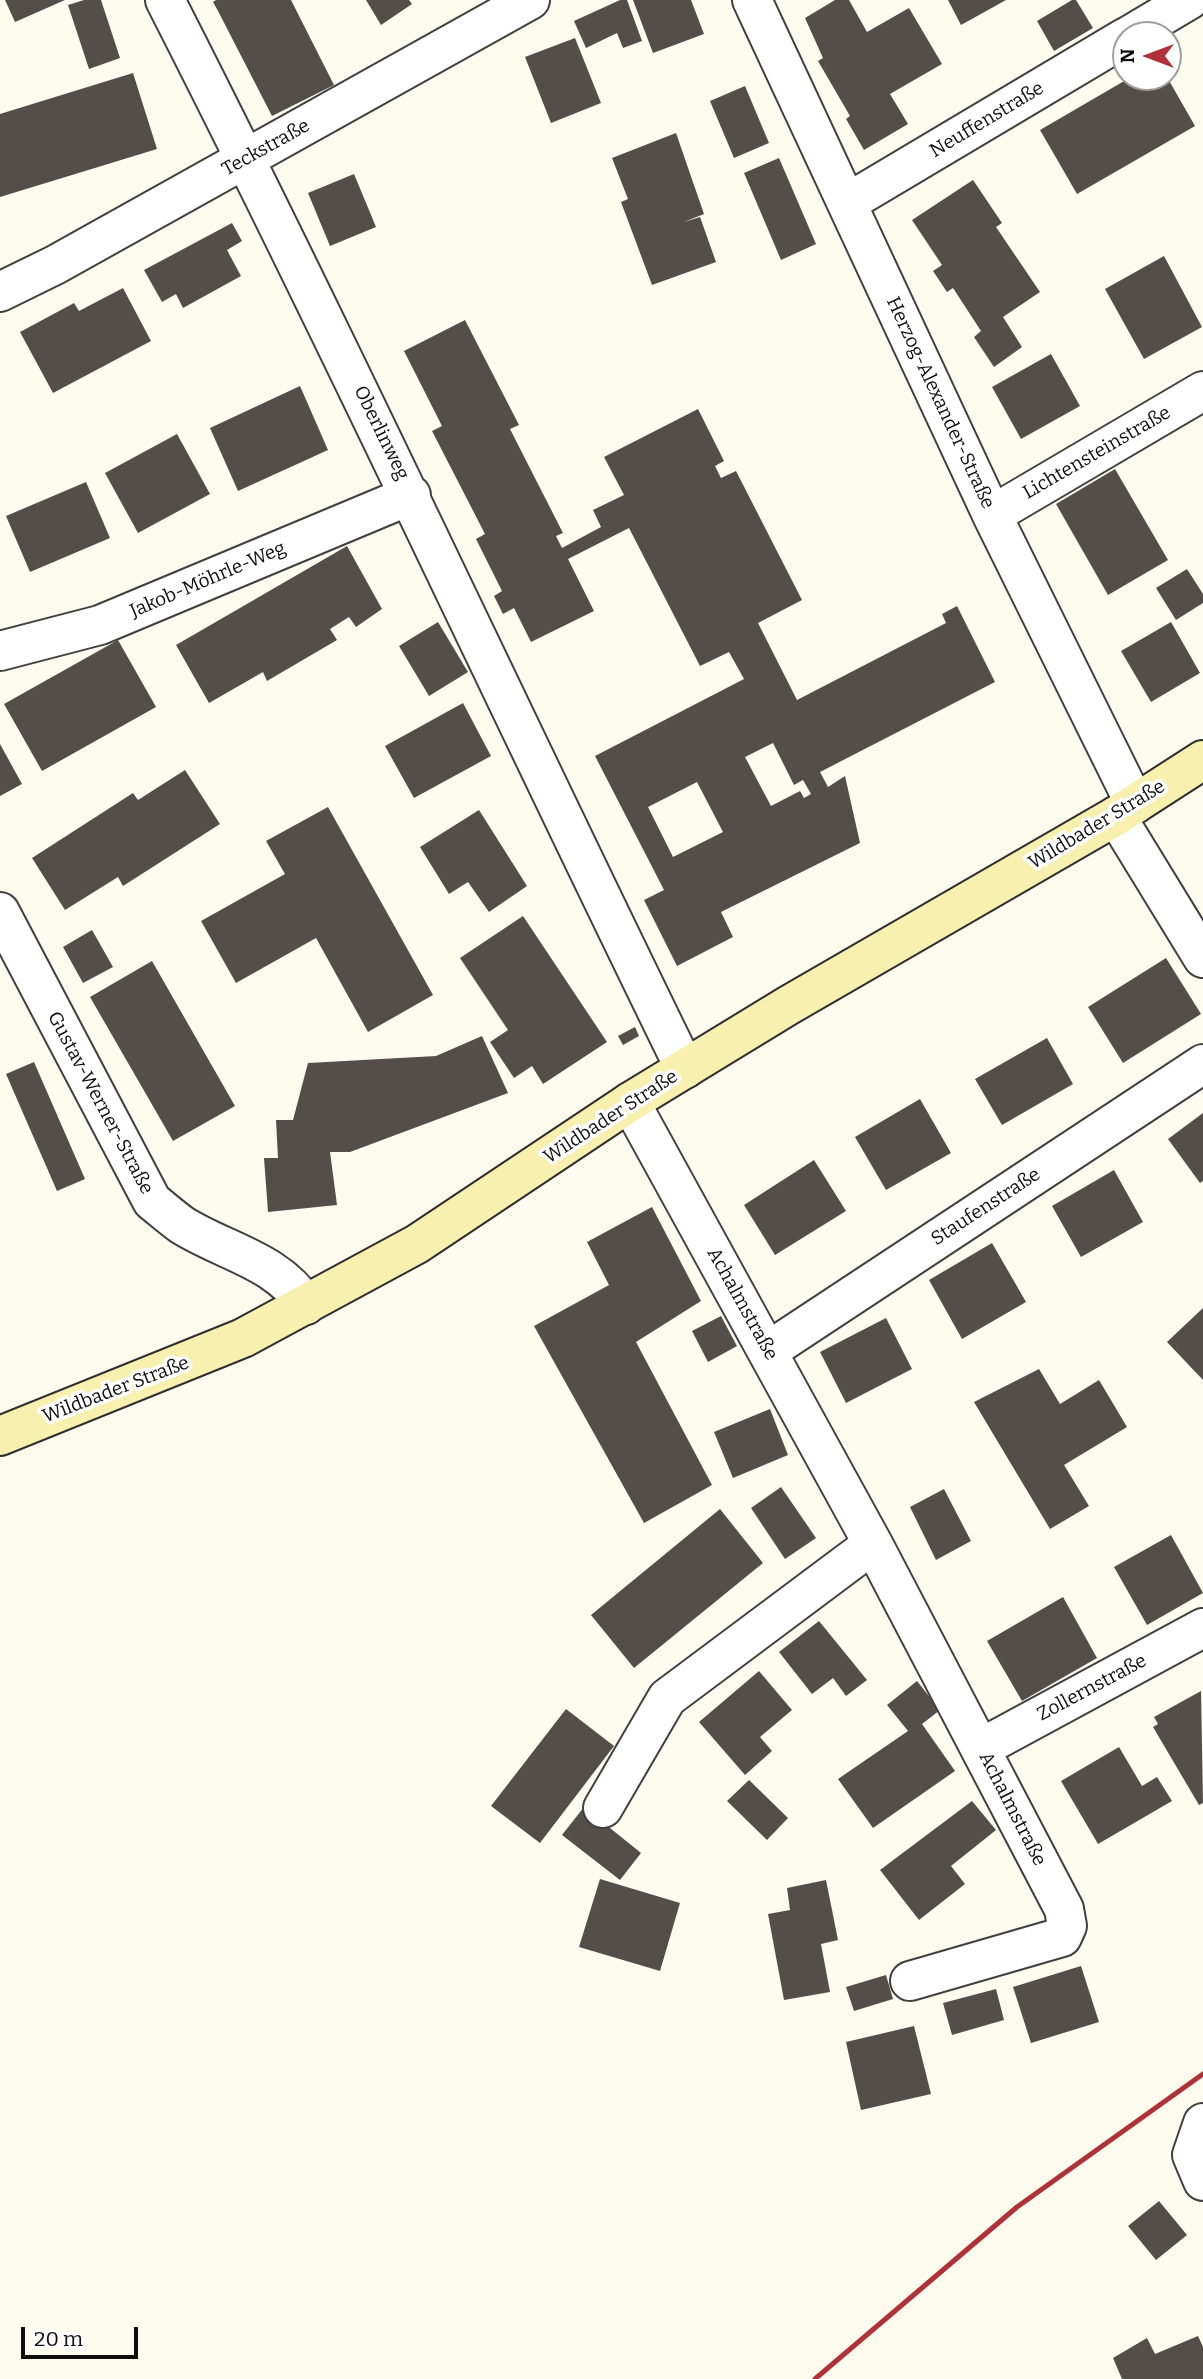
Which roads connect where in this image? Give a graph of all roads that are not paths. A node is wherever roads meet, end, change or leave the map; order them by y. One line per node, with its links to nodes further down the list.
1 (165, 0): 7 (street, Oberlinweg)
2 (530, 0): 7 (street, Teckstraße)
3 (751, 0): 8 (street, Herzog-Alexander-Straße)
4 (1189, 0): 5 (street, Neuffenstraße)
5 (1153, 21)
6 (1112, 46): 8 (street, Neuffenstraße)
7 (246, 159): 9 (street, Teckstraße); 11 (street, Oberlinweg)
8 (847, 203): 12 (street, Herzog-Alexander-Straße)
9 (0, 292)
10 (1203, 391): 12 (street, Lichtensteinstraße)
11 (411, 495): 13 (street, Jakob-Möhrle-Weg); 19 (street, Oberlinweg)
12 (992, 515): 15 (street, Herzog-Alexander-Straße)
13 (0, 651)
14 (1203, 760): 15 (main road, Wildbader Straße)
15 (1125, 810): 17 (street); 19 (main road, Wildbader Straße)
16 (0, 912): 21 (street, Gustav-Werner-Straße)
17 (1203, 958)
18 (1203, 1064): 22 (street, Staufenstraße)
19 (685, 1069): 20 (main road, Wildbader Straße)
20 (630, 1102): 21 (main road, Wildbader Straße); 22 (street, Achalmstraße)
21 (306, 1305): 23 (main road, Wildbader Straße)
22 (768, 1351): 24 (street, Achalmstraße)
23 (0, 1436)
24 (873, 1544): 26 (street, Achalmstraße); 27 (street)
25 (1203, 1628): 26 (street, Zollernstraße)
26 (981, 1748): 28 (street, Achalmstraße)
27 (603, 1808)
28 (910, 1981)
29 (1203, 2123): 30 (street)
30 (1203, 2181)

